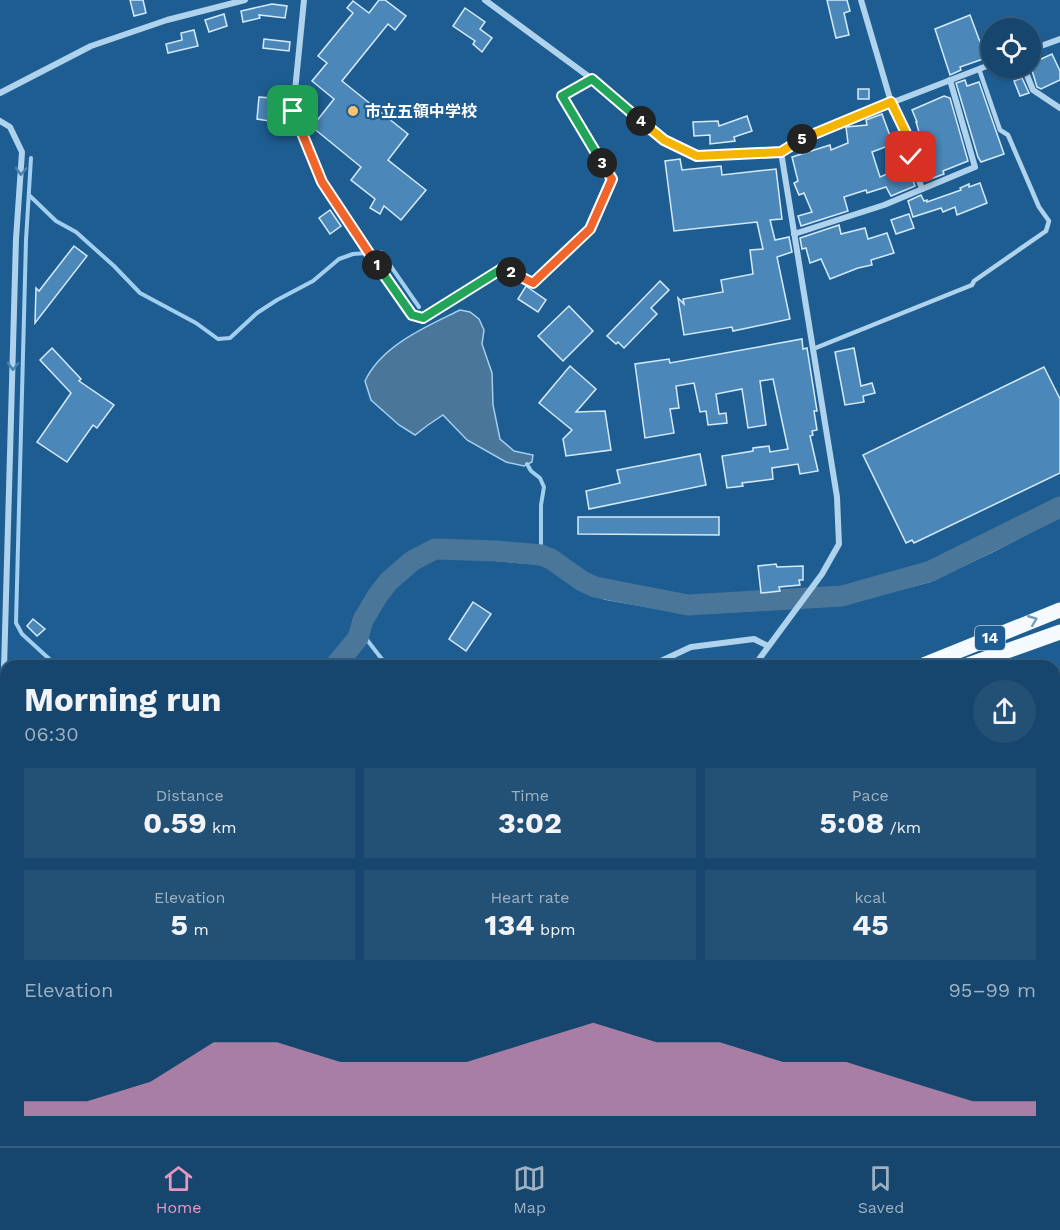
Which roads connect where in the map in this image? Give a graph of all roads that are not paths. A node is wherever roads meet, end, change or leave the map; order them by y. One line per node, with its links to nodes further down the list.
1 (245, 0): 11 (street)
2 (304, 0): 9 (street)
3 (485, 0): 9 (street)
4 (861, 0): 12 (street)
5 (1060, 39): 6 (street)
6 (1041, 46)
7 (979, 69): 10 (street); 18 (lane)
8 (1028, 78): 13 (street)
9 (592, 79): 15 (street)
10 (950, 80): 12 (street); 16 (street)
11 (0, 93)
12 (891, 102): 15 (street); 16 (street)
13 (1060, 108)
14 (0, 121): 22 (street, one-way to 22)
15 (781, 152): 17 (street)
16 (922, 189): 17 (street)
17 (794, 234): 18 (street)
18 (813, 349): 21 (street)
19 (1060, 610): 25 (main road, 14, one-way to 19)
20 (1060, 632): 26 (main road, 14)
21 (768, 646): 23 (street); 24 (street)
22 (4, 660)
23 (663, 660)
24 (758, 660)
25 (936, 660)
26 (982, 660)

